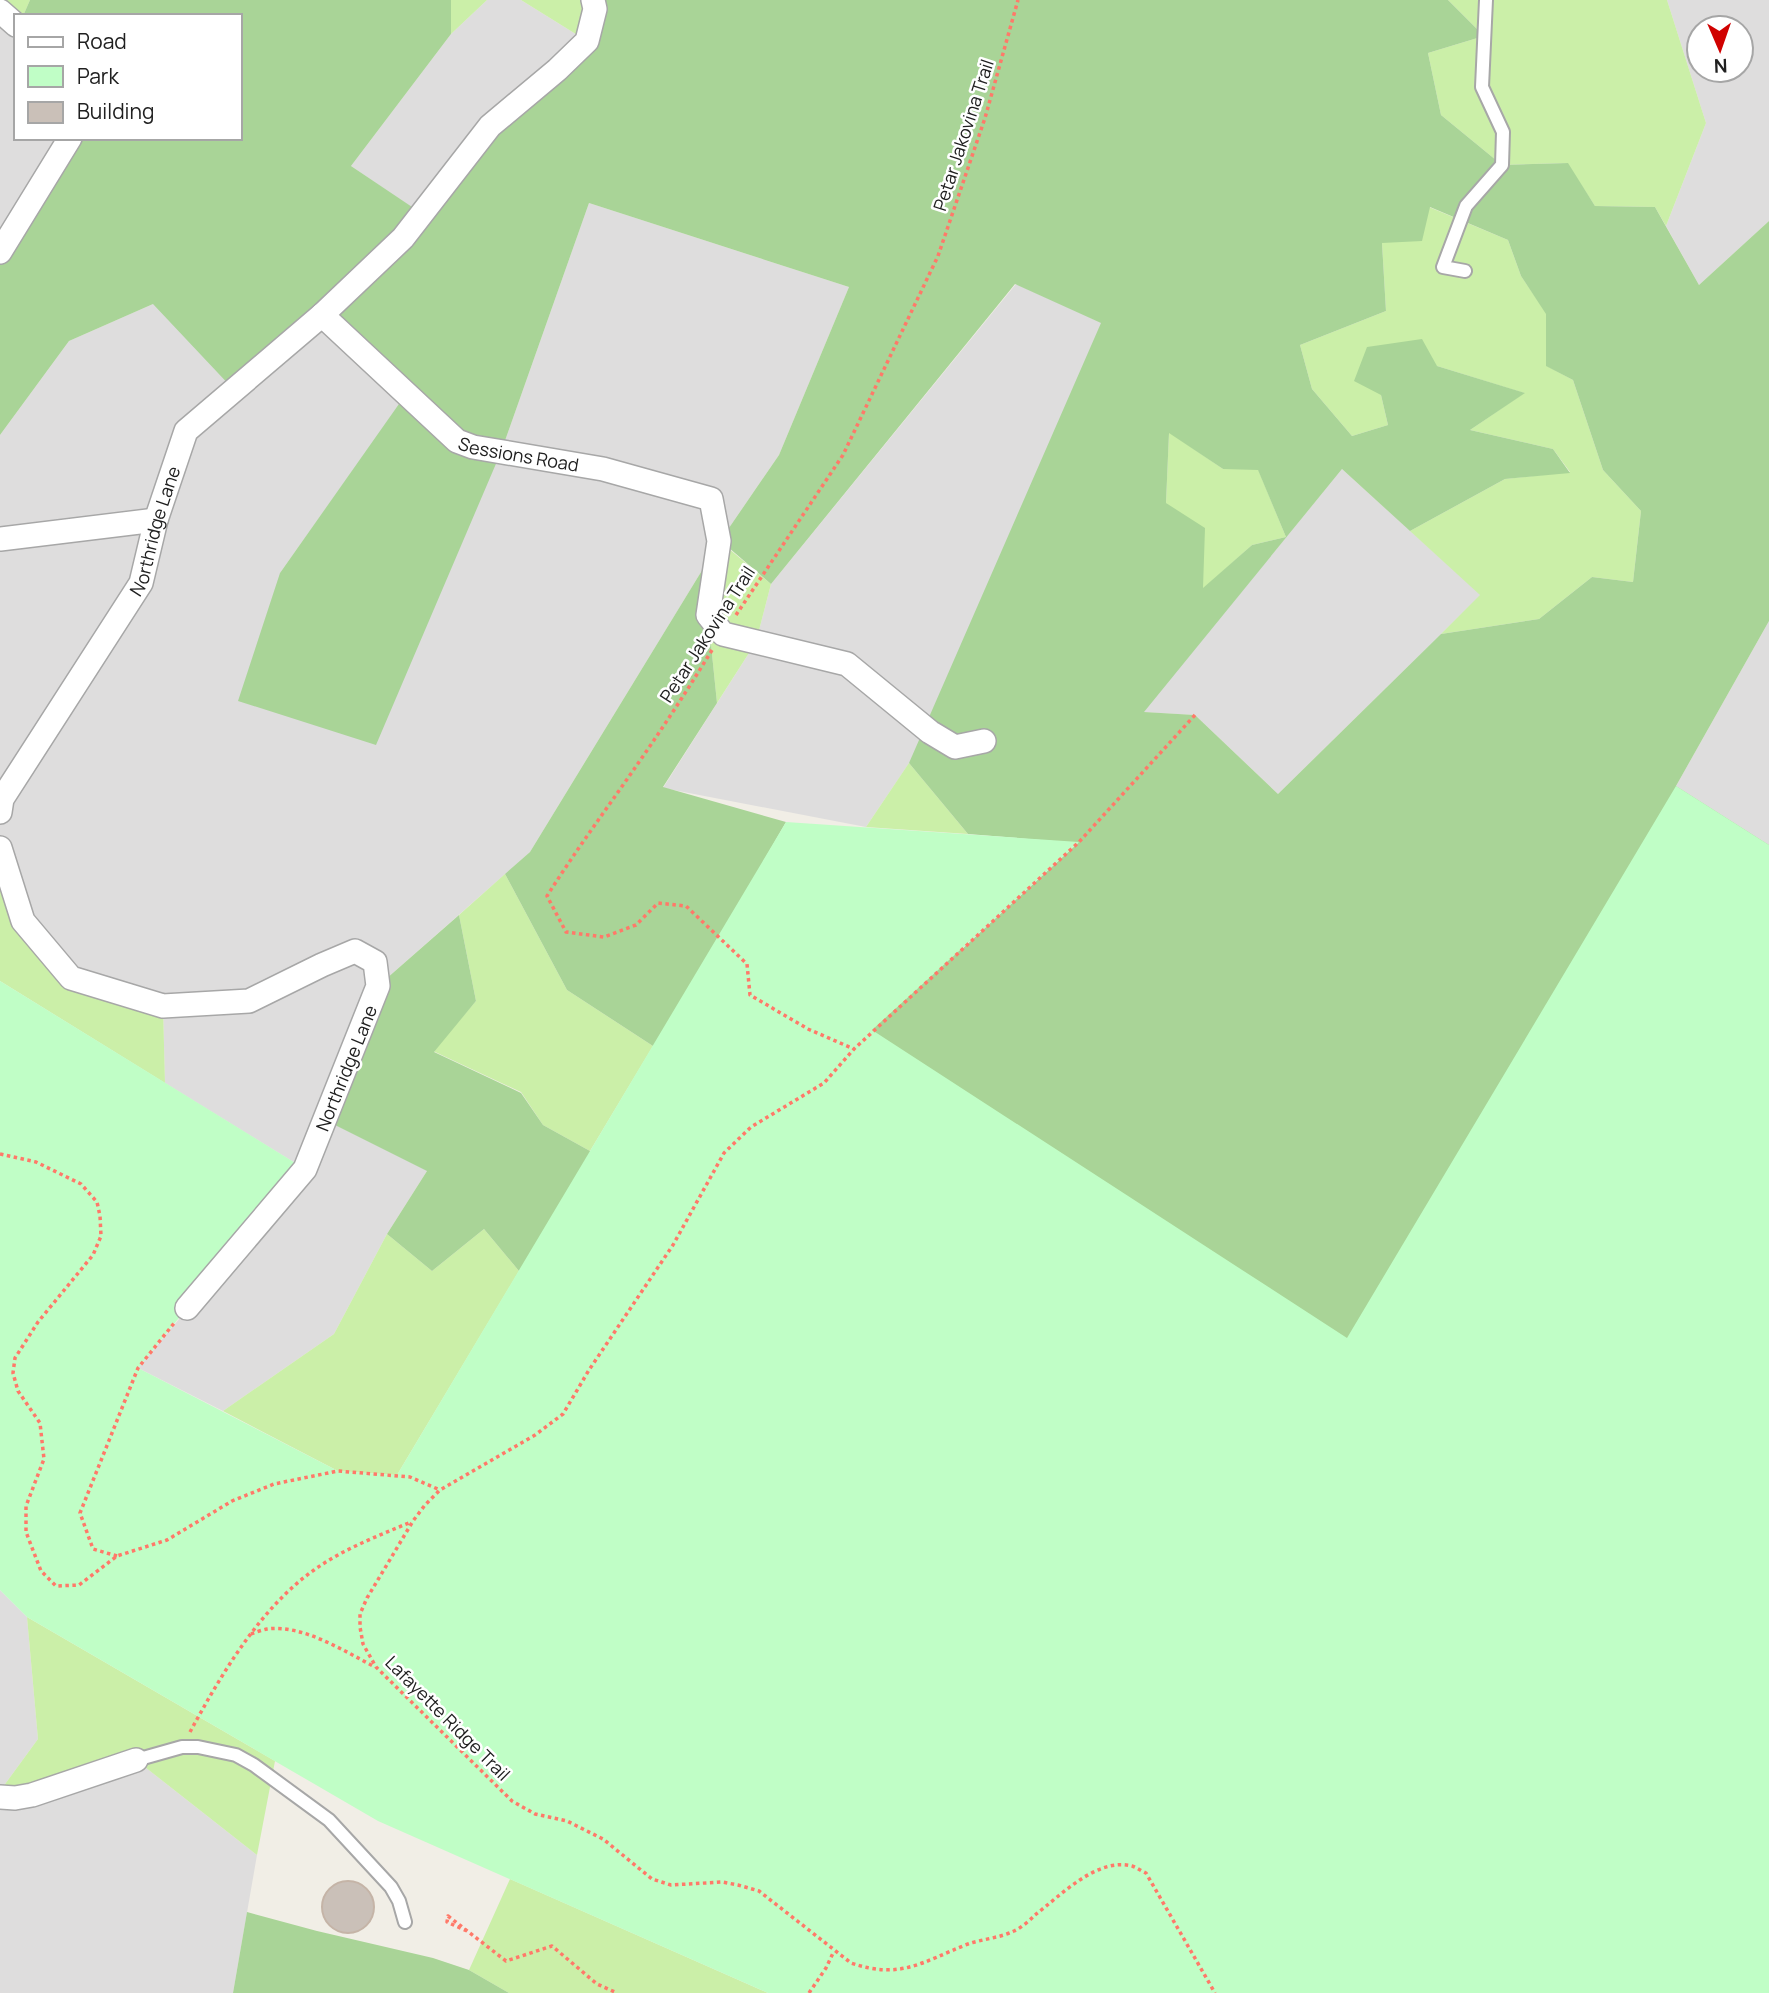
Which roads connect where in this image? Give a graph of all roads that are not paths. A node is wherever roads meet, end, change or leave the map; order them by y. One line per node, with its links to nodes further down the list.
1 (593, 0): 8 (street)
2 (1486, 0): 7 (lane)
3 (0, 11): 4 (street)
4 (14, 23)
5 (68, 140): 6 (street)
6 (0, 253)
7 (1465, 271)
8 (322, 315): 9 (street, Northridge Lane); 11 (street, Sessions Road)
9 (156, 520): 10 (street); 12 (street, Northridge Lane)
10 (0, 539)
11 (984, 741)
12 (0, 812)
13 (0, 848): 14 (street, Northridge Lane)
14 (187, 1308)
15 (136, 1760): 16 (street); 17 (lane)
16 (0, 1797)
17 (405, 1922)

